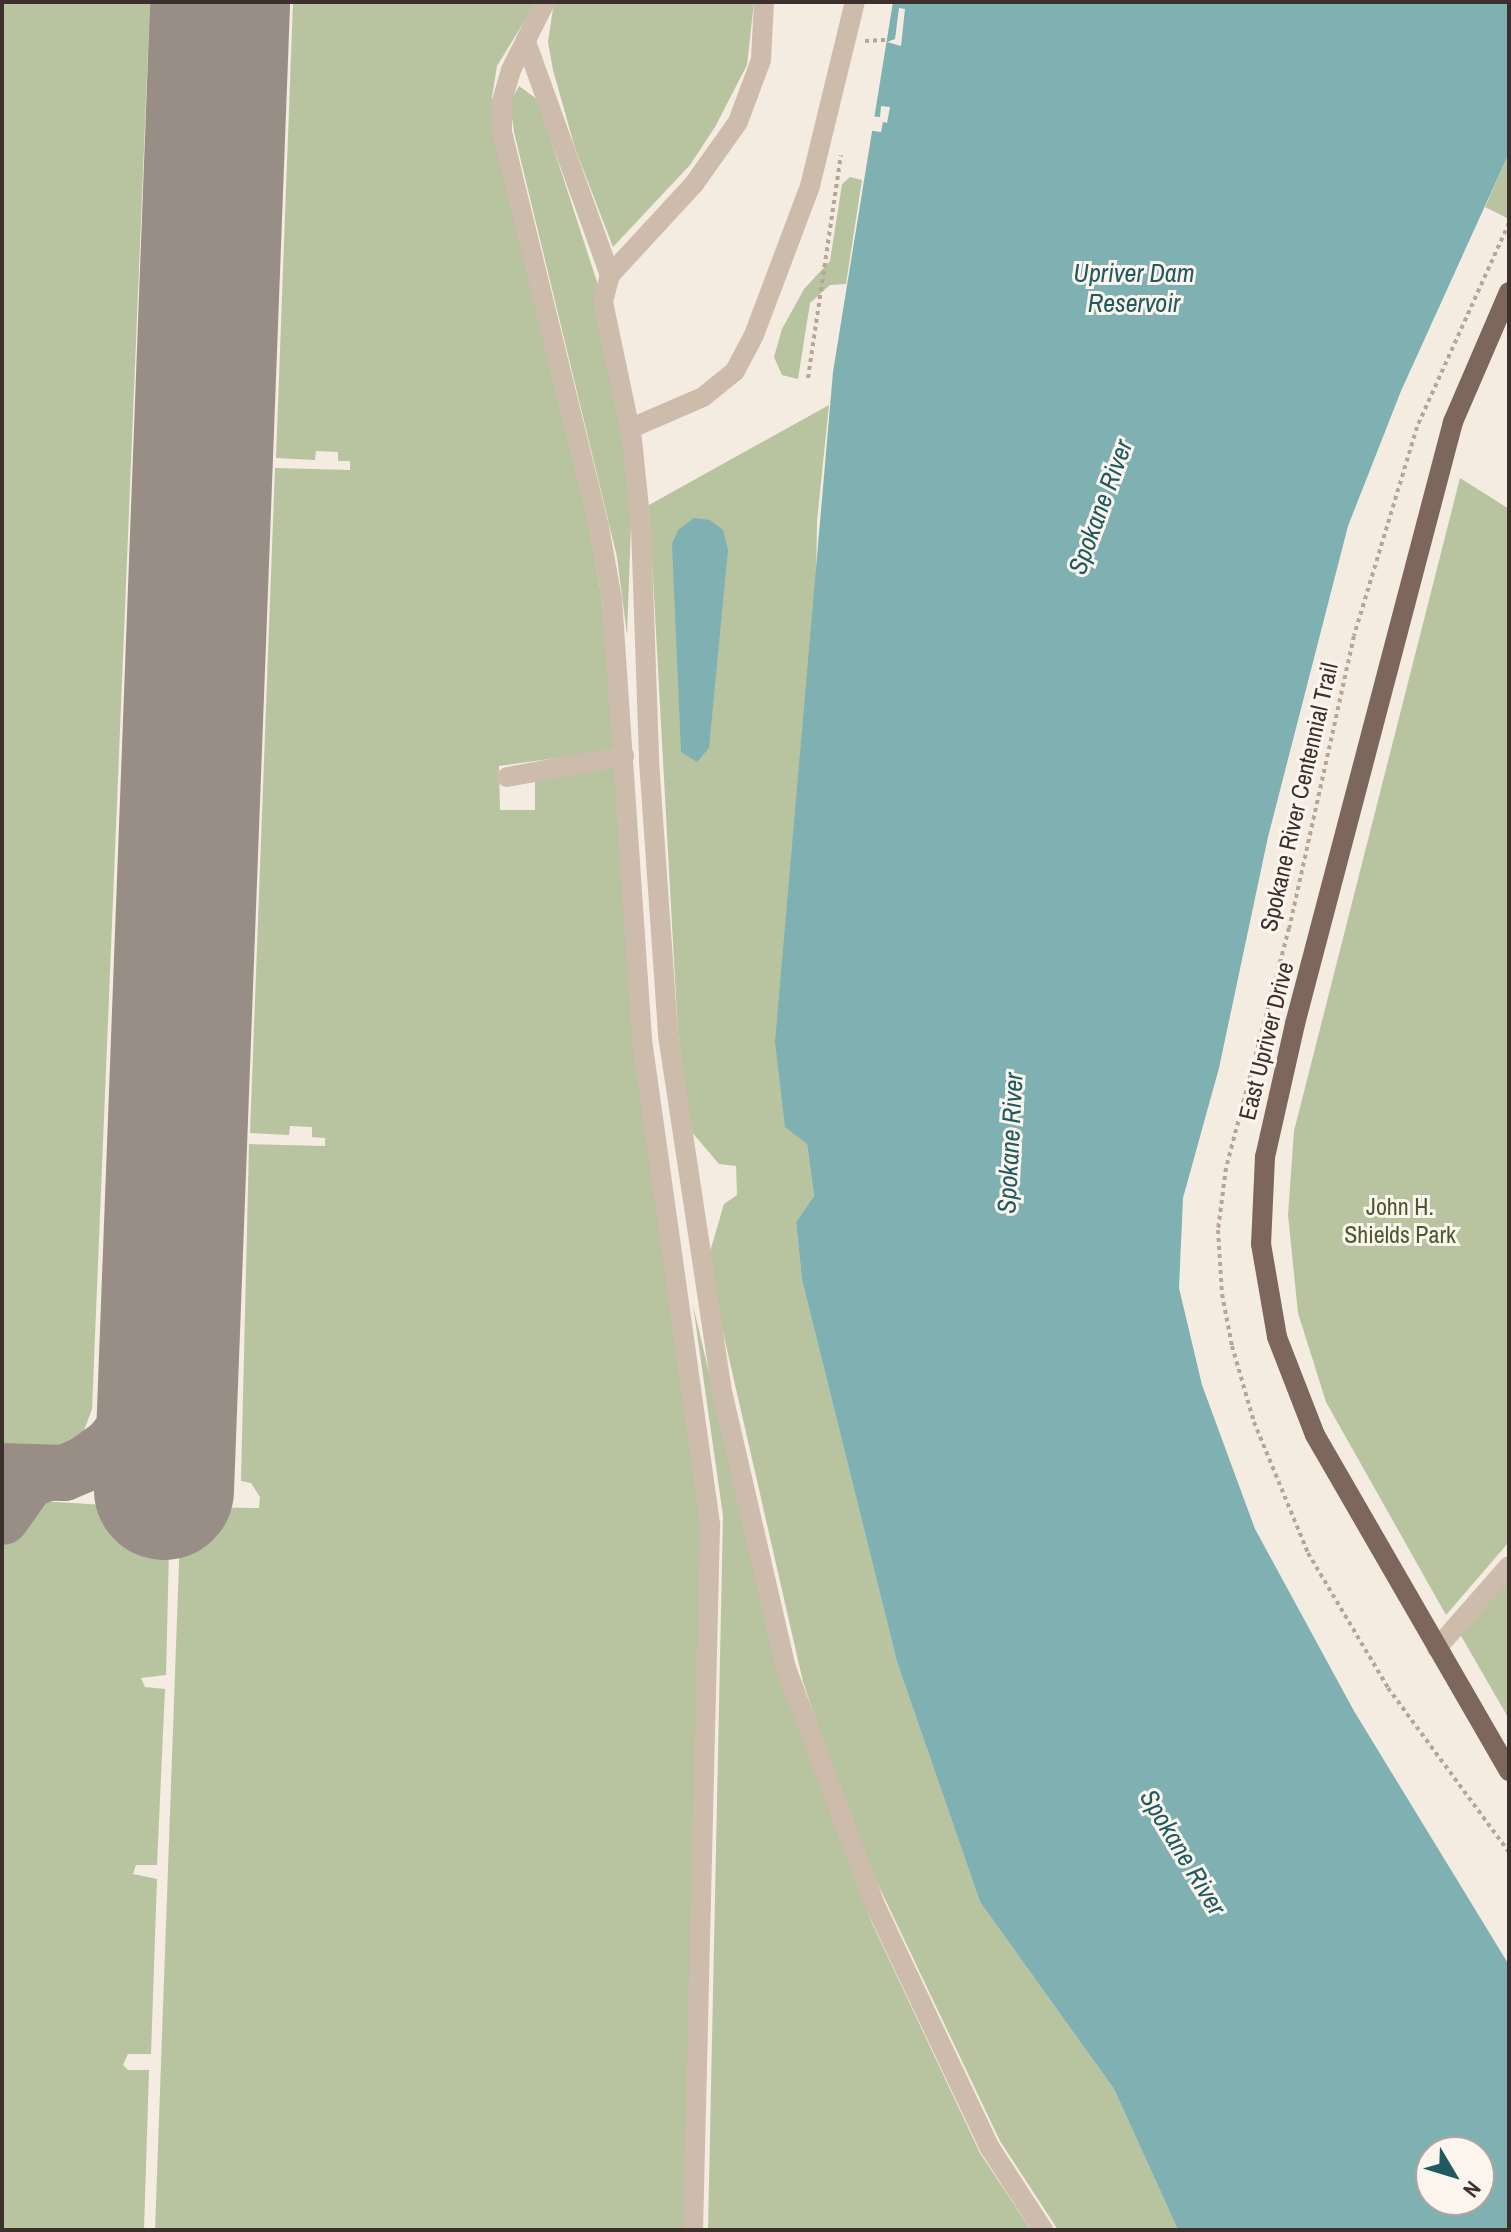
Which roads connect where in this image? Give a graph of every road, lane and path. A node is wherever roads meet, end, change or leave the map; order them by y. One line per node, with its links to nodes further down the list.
1 (545, 2): 6 (street)
2 (764, 2): 9 (street)
3 (855, 2): 12 (street)
4 (859, 29): 5 (path)
5 (887, 40)
6 (526, 42): 9 (street); 13 (street)
7 (842, 143): 11 (path)
8 (1509, 223): 18 (path, Spokane River Centennial Trail)
9 (610, 275): 12 (street)
10 (1509, 292): 16 (main road, East Upriver Drive)
11 (808, 378)
12 (629, 429): 20 (street)
13 (624, 756): 14 (street); 19 (street)
14 (507, 777)
15 (1509, 1566): 16 (street)
16 (1437, 1648): 17 (main road, East Upriver Drive)
17 (1509, 1771)
18 (1509, 1852)
19 (693, 2230)
20 (1043, 2230)

